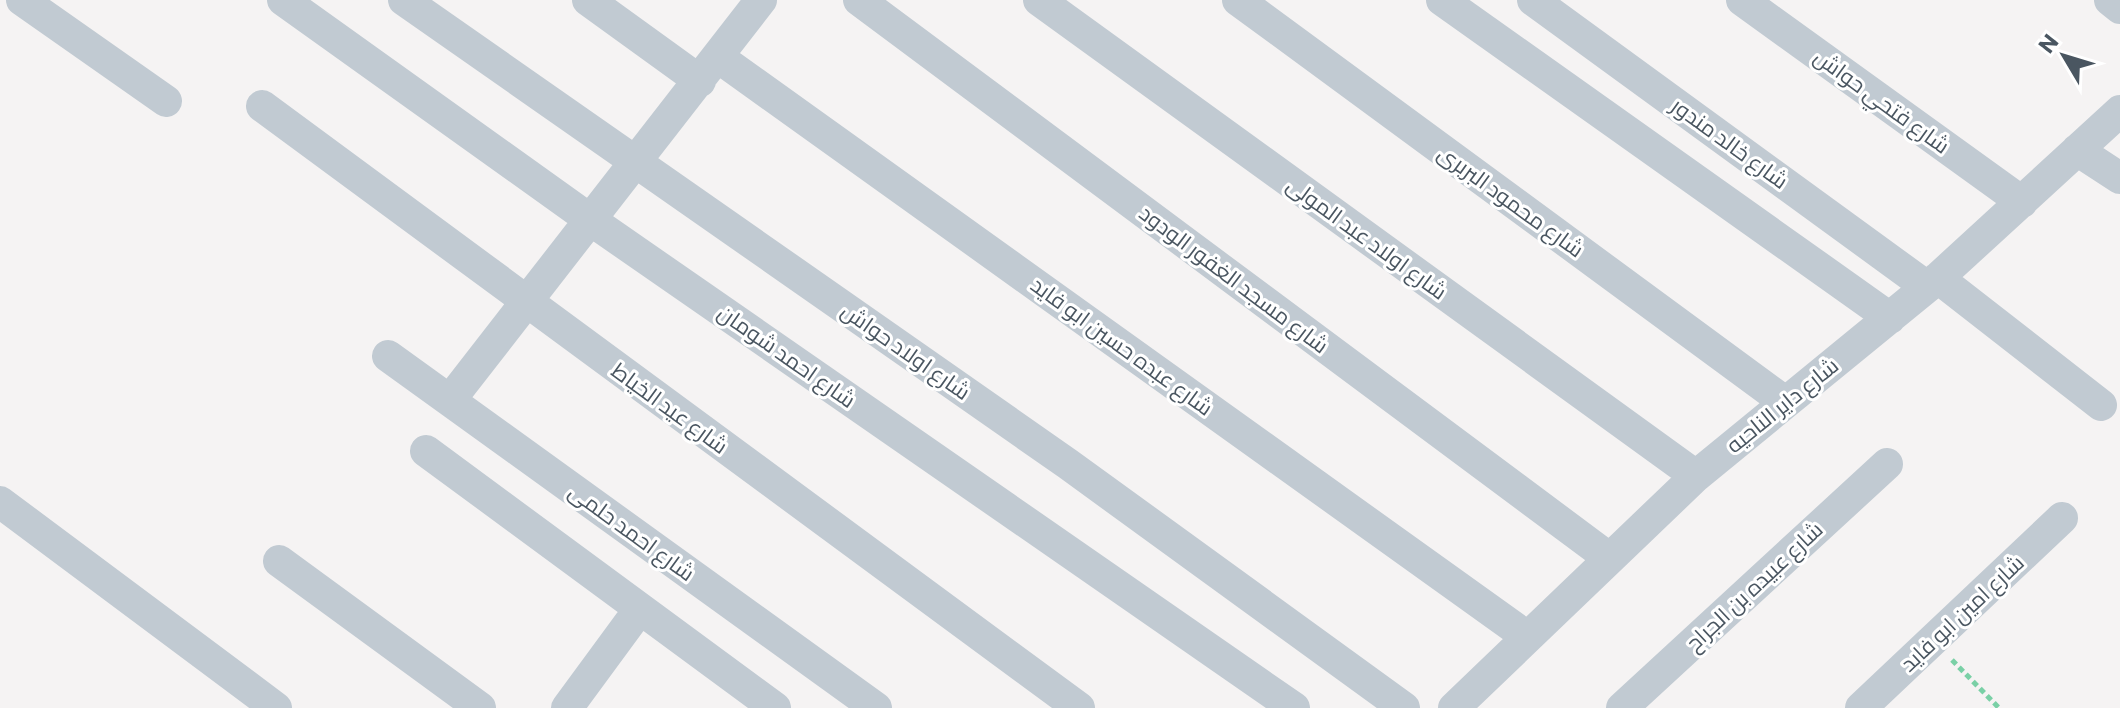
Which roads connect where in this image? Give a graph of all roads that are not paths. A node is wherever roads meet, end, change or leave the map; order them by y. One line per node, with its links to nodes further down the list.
1 (22, 0): 15 (street)
2 (283, 0): 22 (street, شارع احمد شومان)
3 (404, 0): 19 (street, شارع اولاد حواش)
4 (588, 0): 14 (street, شارع عبده حسين ابو فايد)
5 (761, 0): 14 (street)
6 (859, 0): 35 (street, شارع مسجد الغفور الودود)
7 (1039, 0): 32 (street, شارع اولاد عبد المولى)
8 (1238, 0): 28 (street, شارع محمود البربرى)
9 (1442, 0): 25 (street)
10 (1533, 0): 23 (street, شارع خالد مندور)
11 (1742, 0): 21 (street, شارع فتحي حواش)
12 (2110, 0): 13 (street)
13 (2120, 8)
14 (709, 69): 19 (street); 38 (street, شارع عبده حسين ابو فايد)
15 (166, 101)
16 (262, 106): 24 (street, شارع عيد الخياط)
17 (2120, 111): 18 (street, شارع داير الناحيه)
18 (2077, 150): 20 (street); 21 (street, شارع داير الناحيه)
19 (638, 161): 22 (street); 46 (street, شارع اولاد حواش)
20 (2120, 178)
21 (2022, 202): 23 (street, شارع داير الناحيه)
22 (592, 221): 24 (street); 45 (street, شارع احمد شومان)
23 (1932, 282): 25 (street, شارع داير الناحيه); 29 (street, شارع خالد مندور)
24 (529, 303): 27 (street); 44 (street, شارع عيد الخياط)
25 (1890, 318): 28 (street, شارع داير الناحيه)
26 (388, 356): 27 (street, شارع احمد حلمى)
27 (450, 400): 43 (street, شارع احمد حلمى)
28 (1785, 402): 32 (street, شارع داير الناحيه)
29 (2101, 405)
30 (426, 451): 37 (street)
31 (1887, 464): 48 (street, شارع عبيده بن الجراح)
32 (1696, 476): 35 (street, شارع داير الناحيه)
33 (0, 502): 39 (street)
34 (2062, 518): 49 (street, شارع امين ابو فايد)
35 (1609, 558): 38 (street, شارع داير الناحيه)
36 (279, 561): 40 (street)
37 (639, 610): 41 (street); 42 (street)
38 (1526, 636): 47 (street, شارع داير الناحيه)
39 (276, 708)
40 (480, 708)
41 (567, 708)
42 (775, 708)
43 (876, 708)
44 (1079, 708)
45 (1294, 708)
46 (1404, 708)
47 (1454, 708)
48 (1622, 708)
49 (1861, 708)

